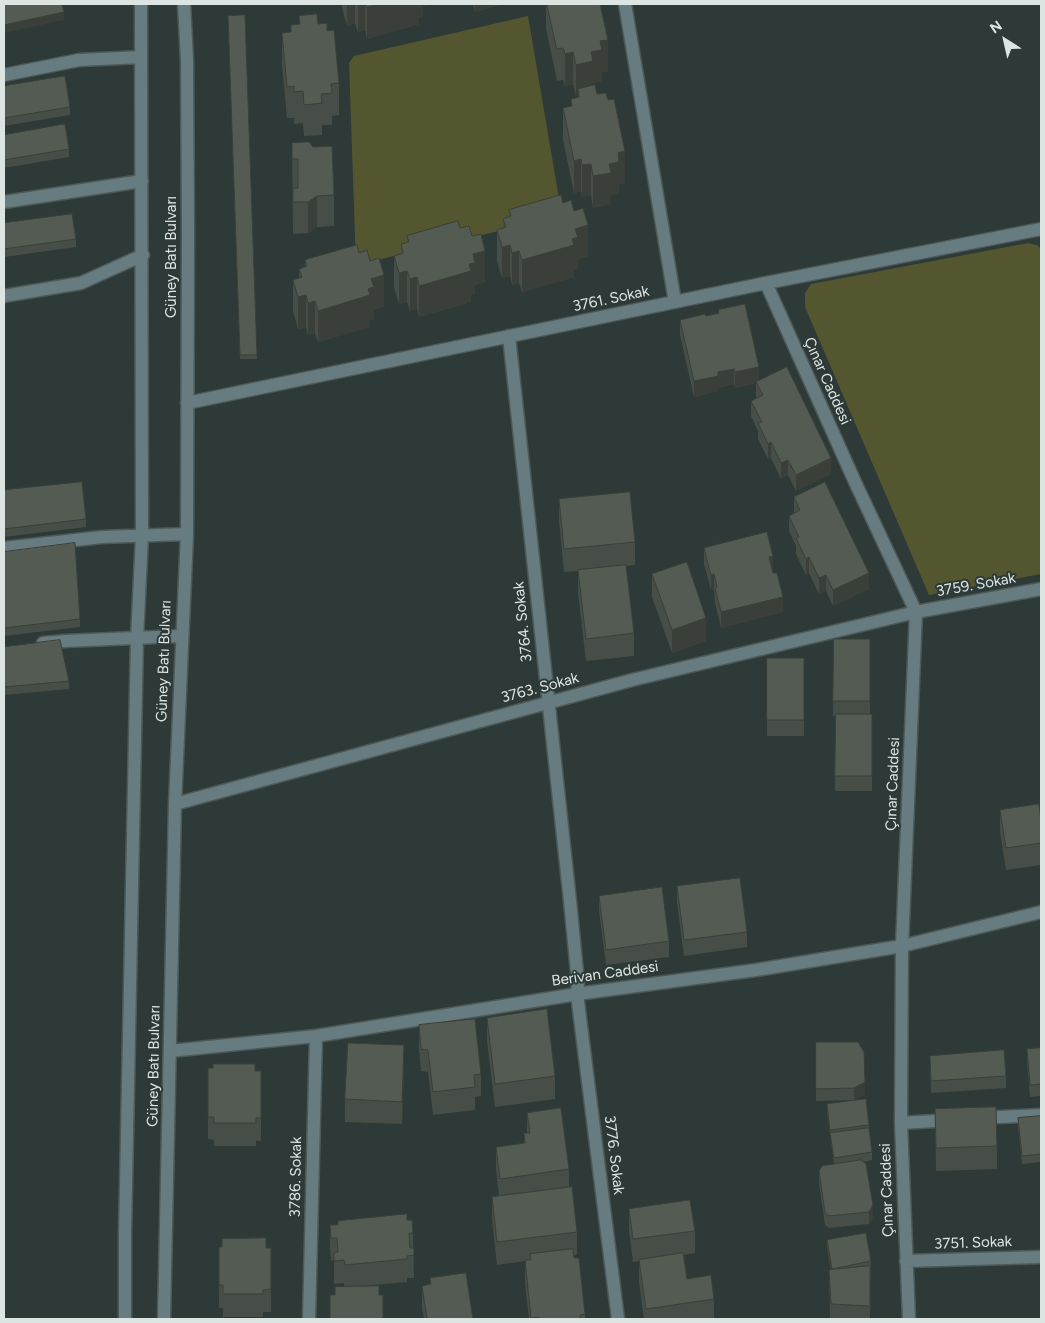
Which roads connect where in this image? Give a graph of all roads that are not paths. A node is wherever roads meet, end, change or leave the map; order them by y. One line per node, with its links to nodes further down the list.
1 (141, 4): 4 (street, Güney Batı Bulvarı)
2 (184, 4): 14 (street, Güney Batı Bulvarı)
3 (624, 4): 12 (street)
4 (141, 57): 5 (street); 6 (street, Güney Batı Bulvarı)
5 (4, 75)
6 (142, 180): 7 (street); 9 (street, Güney Batı Bulvarı)
7 (4, 202)
8 (1041, 229): 10 (street, 3761. Sokak)
9 (142, 255): 11 (street); 16 (street, Güney Batı Bulvarı)
10 (766, 283): 12 (street, 3761. Sokak); 19 (street, Çınar Caddesi)
11 (4, 296)
12 (675, 302): 13 (street, 3761. Sokak)
13 (509, 336): 14 (street, 3761. Sokak); 23 (street, 3764. Sokak)
14 (187, 403): 15 (street, Güney Batı Bulvarı)
15 (187, 534): 16 (street); 20 (street, Güney Batı Bulvarı)
16 (142, 536): 17 (street); 21 (street, Güney Batı Bulvarı)
17 (4, 548)
18 (1041, 589): 19 (street, 3759. Sokak)
19 (916, 612): 23 (street, 3763. Sokak); 26 (street, Çınar Caddesi)
20 (182, 636): 21 (street); 24 (street, Güney Batı Bulvarı)
21 (138, 638): 22 (street); 34 (street, Güney Batı Bulvarı)
22 (30, 645)
23 (548, 703): 24 (street, 3763. Sokak); 27 (street, 3764. Sokak)
24 (175, 804): 29 (street, Güney Batı Bulvarı)
25 (1041, 912): 26 (street, Berivan Caddesi)
26 (902, 946): 27 (street, Berivan Caddesi); 31 (street, Çınar Caddesi)
27 (577, 994): 28 (street, Berivan Caddesi); 37 (street, 3776. Sokak)
28 (316, 1036): 29 (street, Berivan Caddesi); 36 (street, 3786. Sokak)
29 (170, 1051): 35 (street, Güney Batı Bulvarı)
30 (1041, 1115): 31 (street)
31 (901, 1123): 33 (street, Çınar Caddesi)
32 (1041, 1257): 33 (street, 3751. Sokak)
33 (906, 1261): 38 (street, Çınar Caddesi)
34 (125, 1319)
35 (164, 1319)
36 (309, 1319)
37 (618, 1319)
38 (909, 1319)

